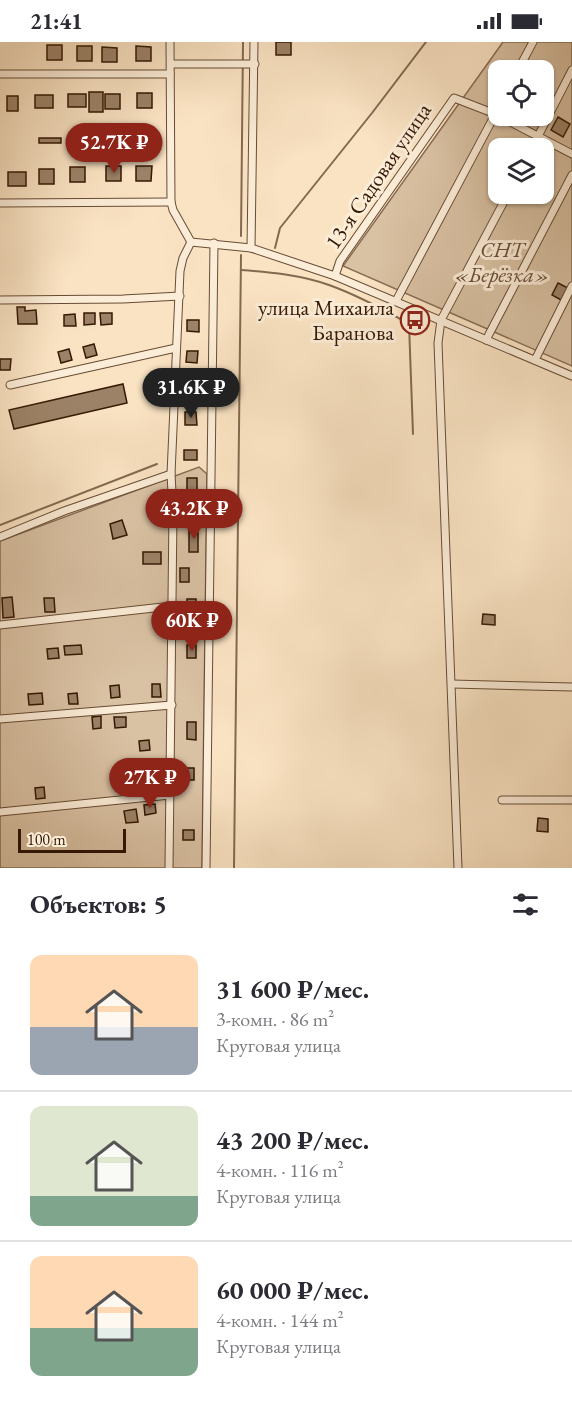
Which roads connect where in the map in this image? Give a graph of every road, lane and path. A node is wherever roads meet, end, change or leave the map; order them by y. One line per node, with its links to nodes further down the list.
1 (170, 42): 5 (street)
2 (255, 42): 6 (street)
3 (533, 42): 4 (street)
4 (523, 60)
5 (171, 64): 6 (street); 9 (street)
6 (255, 64): 21 (street)
7 (572, 70): 13 (street)
8 (0, 74): 9 (street)
9 (170, 74): 16 (street)
10 (488, 110): 22 (street, 13-я Садовая улица)
11 (491, 126): 26 (street)
12 (521, 126): 13 (street)
13 (538, 136): 14 (street)
14 (572, 154)
15 (572, 175): 28 (street)
16 (171, 202): 17 (street); 19 (street)
17 (0, 203)
18 (503, 204): 27 (street)
19 (191, 242): 20 (street); 24 (street)
20 (214, 243): 21 (street); 46 (street)
21 (251, 248): 22 (street)
22 (335, 276): 26 (street)
23 (572, 286): 30 (street)
24 (180, 296): 25 (street); 29 (street)
25 (0, 300)
26 (396, 301): 27 (street)
27 (441, 320): 28 (street); 37 (street)
28 (486, 339): 30 (street)
29 (176, 348): 32 (street); 33 (street)
30 (535, 360): 31 (street)
31 (572, 376)
32 (10, 385)
33 (171, 474): 34 (street); 35 (street)
34 (0, 537)
35 (172, 606): 36 (street); 39 (street)
36 (0, 625)
37 (452, 684): 38 (street); 47 (street)
38 (572, 687)
39 (172, 705): 40 (street); 41 (street)
40 (0, 719)
41 (170, 795): 44 (street); 45 (street)
42 (502, 800): 43 (street)
43 (572, 800)
44 (0, 812)
45 (170, 868)
46 (206, 868)
47 (458, 868)

